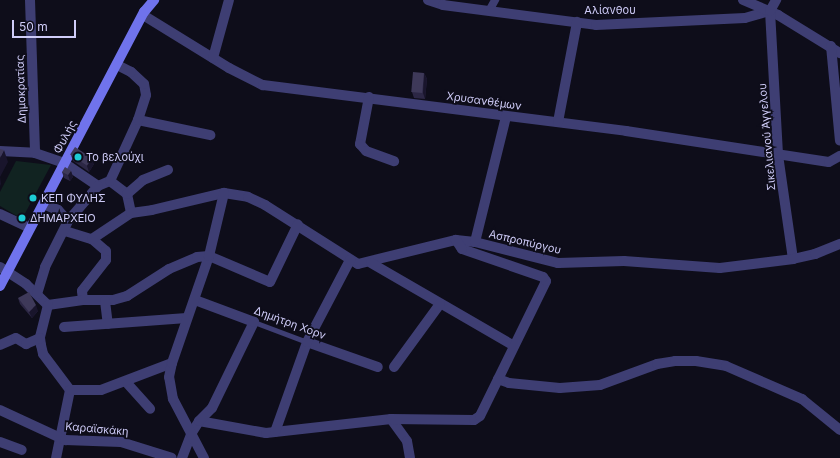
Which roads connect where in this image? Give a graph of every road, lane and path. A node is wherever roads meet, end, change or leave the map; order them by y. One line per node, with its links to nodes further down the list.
1 (30, 0): 24 (street, Δημοκρατίας)
2 (154, 0): 11 (main road, Φυλής)
3 (229, 0): 15 (street)
4 (428, 0): 8 (street, Αλίανθου)
5 (495, 0): 9 (street)
6 (743, 0): 10 (street)
7 (776, 0): 10 (street)
8 (451, 3): 9 (street, Αλίανθου)
9 (489, 11): 12 (street, Αλίανθου)
10 (770, 12): 12 (street, Αλίανθου); 13 (street); 25 (street, Σικελιανού Άγγελου)
11 (143, 15): 15 (street, Χρυσανθέμων); 16 (main road, Φυλής)
12 (577, 22): 20 (street)
13 (831, 46): 14 (street); 22 (street)
14 (840, 53)
15 (213, 58): 17 (street, Χρυσανθέμων)
16 (117, 65): 19 (street); 28 (main road, Φυλής)
17 (369, 97): 18 (street, Χρυσανθέμων); 27 (street)
18 (506, 117): 20 (street, Χρυσανθέμων); 42 (street)
19 (138, 120): 21 (street); 30 (street)
20 (558, 122): 25 (street, Χρυσανθέμων)
21 (210, 135)
22 (840, 141)
23 (0, 152): 24 (street)
24 (35, 153): 28 (street)
25 (778, 155): 26 (street, Χρυσανθέμων); 45 (street, Σικελιανού Άγγελου)
26 (839, 157)
27 (394, 161)
28 (64, 163): 31 (street); 34 (main road, Φυλής)
29 (168, 170): 33 (street)
30 (110, 181): 31 (street); 33 (street)
31 (98, 186): 38 (street)
32 (224, 193): 35 (street); 37 (street, Ασπροπύργου); 44 (street)
33 (127, 194): 35 (street)
34 (43, 204): 38 (street); 39 (main road, Φυλής)
35 (132, 212): 40 (street)
36 (0, 214): 39 (street)
37 (298, 224): 44 (street); 46 (street, Ασπροπύργου)
38 (66, 226): 40 (street); 50 (street)
39 (30, 228): 48 (main road, Φυλής)
40 (92, 239): 51 (street)
41 (456, 240): 42 (street, Ασπροπύργου); 47 (street, Ασπροπύργου); 63 (street)
42 (475, 242): 45 (street, Ασπροπύργου)
43 (840, 244): 45 (street, Ασπροπύργου)
44 (209, 256): 52 (street); 53 (street)
45 (793, 259)
46 (350, 260): 47 (street, Ασπροπύργου); 61 (street)
47 (371, 263): 54 (street)
48 (4, 269): 49 (main road, Φυλής); 50 (street)
49 (0, 286)
50 (37, 294): 55 (street)
51 (83, 300): 52 (street); 55 (street)
52 (105, 300): 58 (street)
53 (195, 300): 56 (street); 57 (street, Δημήτρη Χορν)
54 (440, 304): 63 (street); 66 (street)
55 (48, 305): 60 (street)
56 (187, 318): 58 (street); 64 (street)
57 (254, 322): 61 (lane, Δημήτρη Χορν); 73 (street)
58 (108, 324): 59 (street)
59 (64, 327)
60 (40, 338): 62 (street); 69 (street)
61 (307, 342): 65 (street, Δημήτρη Χορν); 75 (street)
62 (0, 345)
63 (514, 346): 67 (street)
64 (172, 363): 68 (street); 76 (street)
65 (378, 367)
66 (394, 367)
67 (498, 379): 72 (street); 74 (street)
68 (126, 382): 69 (street); 70 (street)
69 (70, 390): 77 (street)
70 (150, 409)
71 (0, 410): 77 (street, Καραϊσκάκη)
72 (391, 419): 75 (street); 84 (street)
73 (199, 421): 75 (street); 76 (street)
74 (838, 429)
75 (275, 432)
76 (191, 434): 82 (street); 83 (street)
77 (59, 438): 80 (street); 81 (street, Καραϊσκάκη)
78 (0, 442): 79 (street)
79 (22, 450)
80 (56, 458)
81 (172, 458)
82 (182, 458)
83 (204, 458)
84 (410, 458)

